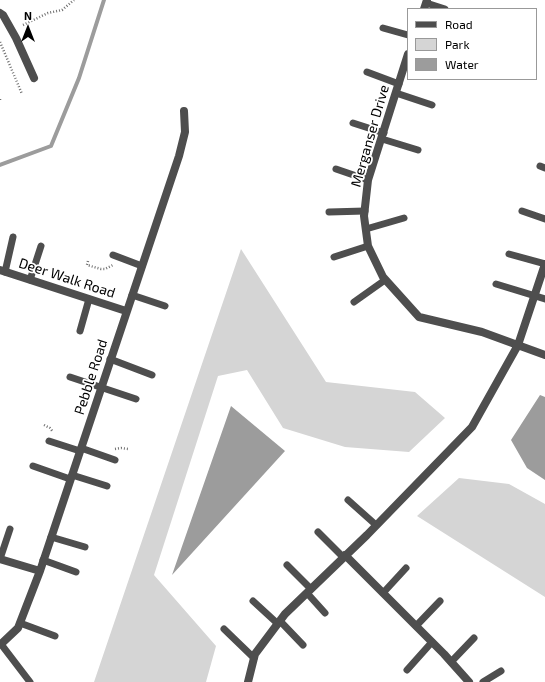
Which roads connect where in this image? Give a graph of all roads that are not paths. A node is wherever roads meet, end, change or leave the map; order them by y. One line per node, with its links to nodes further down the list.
1 (426, 4): 2 (lane)
2 (442, 8)
3 (0, 13): 8 (street)
4 (383, 28): 5 (lane)
5 (407, 35)
6 (407, 57): 9 (street, Merganser Drive)
7 (366, 72): 9 (lane)
8 (34, 78)
9 (399, 84): 10 (street, Merganser Drive)
10 (396, 93): 11 (lane); 14 (street, Merganser Drive)
11 (432, 105)
12 (184, 111): 31 (street, Pebble Road)
13 (353, 123): 14 (lane)
14 (383, 136): 15 (lane); 17 (street, Merganser Drive)
15 (418, 150)
16 (336, 169): 17 (lane)
17 (368, 180): 18 (street, Merganser Drive)
18 (365, 211): 20 (lane); 23 (street, Merganser Drive)
19 (522, 211): 22 (lane)
20 (329, 212)
21 (404, 218): 23 (lane)
22 (545, 219)
23 (366, 229): 26 (street, Merganser Drive)
24 (13, 237): 32 (lane)
25 (41, 246): 33 (lane)
26 (368, 246): 29 (lane); 34 (street, Merganser Drive)
27 (509, 254): 30 (lane)
28 (115, 256): 31 (lane)
29 (334, 257)
30 (545, 264): 37 (street)
31 (142, 266): 36 (street, Pebble Road)
32 (3, 271): 33 (street, Deer Walk Road)
33 (30, 280): 38 (street, Deer Walk Road)
34 (385, 280): 40 (lane); 44 (street, Merganser Drive)
35 (496, 284): 37 (lane)
36 (132, 295): 41 (lane); 42 (street, Pebble Road)
37 (534, 296): 39 (lane); 44 (street)
38 (89, 299): 42 (street, Deer Walk Road); 43 (lane)
39 (545, 299)
40 (354, 302)
41 (166, 306)
42 (126, 311): 46 (street, Pebble Road)
43 (80, 331)
44 (518, 345): 45 (street, Merganser Drive); 58 (street)
45 (545, 355)
46 (110, 359): 47 (lane); 49 (street, Pebble Road)
47 (152, 375)
48 (70, 377): 49 (lane)
49 (101, 387): 50 (lane); 52 (street, Pebble Road)
50 (136, 399)
51 (49, 441): 52 (lane)
52 (80, 450): 53 (lane); 55 (street, Pebble Road)
53 (115, 460)
54 (33, 466): 55 (lane)
55 (71, 477): 56 (lane); 61 (street, Pebble Road)
56 (107, 486)
57 (348, 500): 58 (lane)
58 (376, 525): 63 (street)
59 (10, 529): 64 (lane)
60 (318, 532): 63 (lane)
61 (51, 537): 62 (lane); 65 (street, Pebble Road)
62 (85, 547)
63 (344, 556): 70 (street); 71 (street)
64 (0, 559): 68 (street)
65 (43, 560): 68 (street, Pebble Road); 69 (lane)
66 (287, 565): 70 (lane)
67 (406, 568): 71 (lane)
68 (40, 571): 76 (street, Pebble Road)
69 (76, 572)
70 (309, 591): 74 (lane); 75 (street)
71 (383, 593): 77 (street)
72 (253, 601): 75 (lane)
73 (440, 602): 77 (lane)
74 (325, 613)
75 (279, 622): 83 (lane); 84 (street)
76 (20, 623): 79 (lane); 82 (street, Pebble Road)
77 (416, 626): 81 (street)
78 (224, 629): 84 (lane)
79 (55, 636)
80 (474, 638): 85 (lane)
81 (432, 642): 85 (street); 86 (lane)
82 (0, 644): 88 (lane)
83 (303, 645)
84 (254, 658): 89 (street)
85 (451, 662): 90 (street)
86 (407, 670)
87 (501, 671): 91 (lane)
88 (30, 682)
89 (248, 682)
90 (469, 682)
91 (483, 682)

